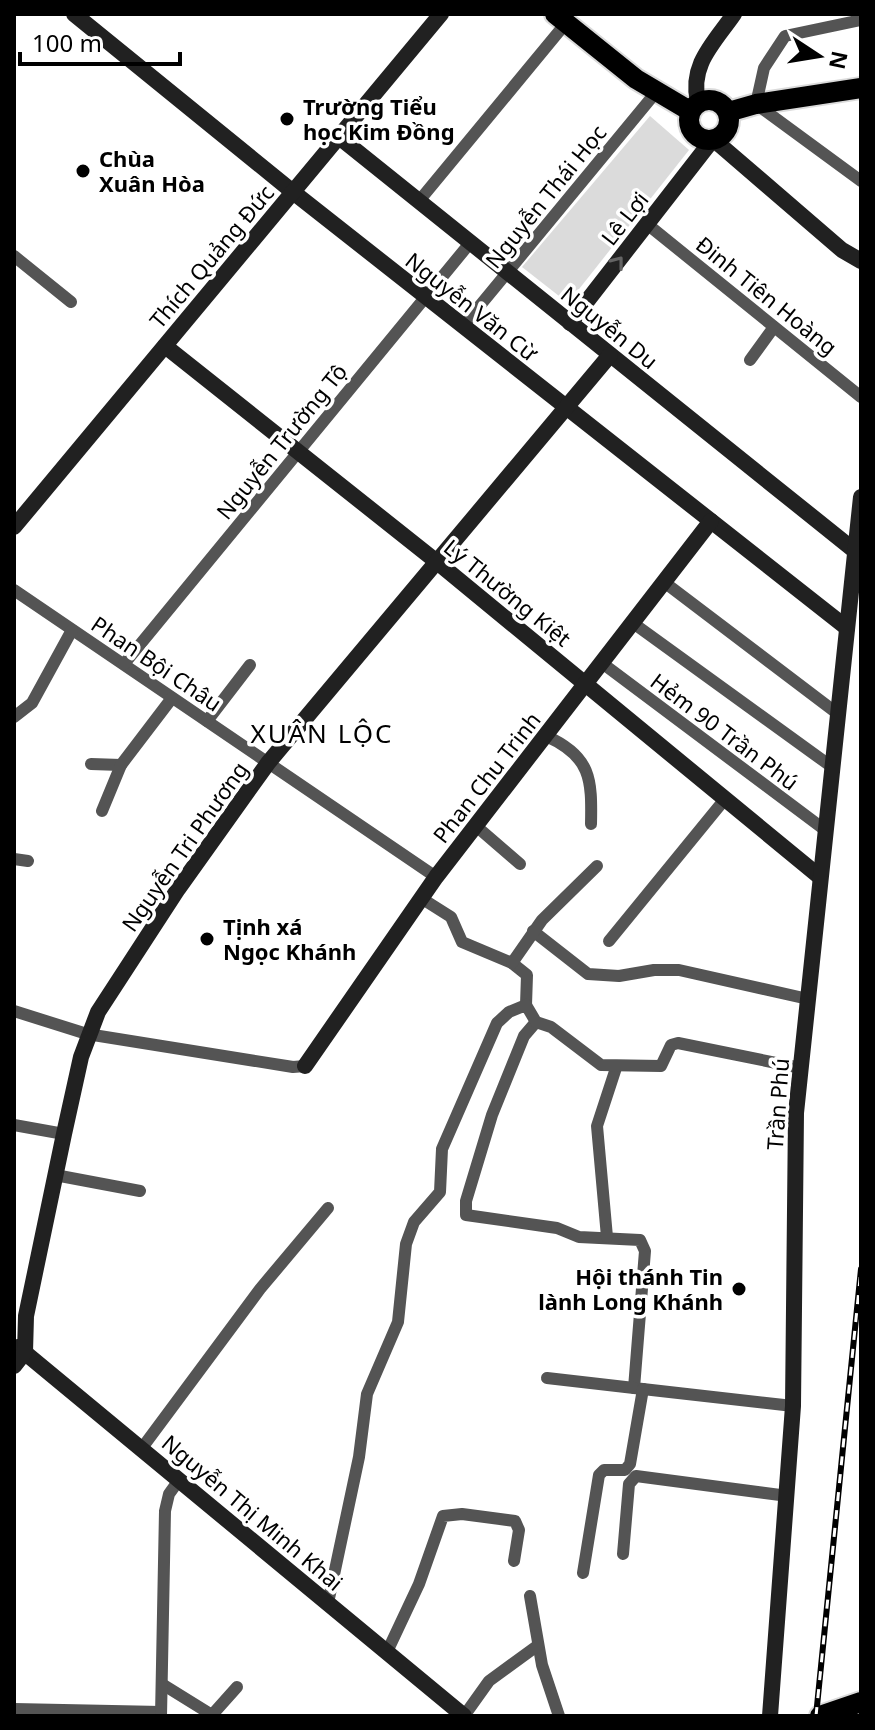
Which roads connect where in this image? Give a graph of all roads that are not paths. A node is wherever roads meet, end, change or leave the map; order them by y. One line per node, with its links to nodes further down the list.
1 (74, 14): 14 (street, Nguyễn Văn Cừ)
2 (441, 14): 11 (street, Thích Quảng Đức)
3 (734, 14): 9 (street)
4 (560, 19): 7 (main road); 15 (street)
5 (861, 20): 8 (street)
6 (861, 88): 8 (main road)
7 (657, 91): 9 (main road); 20 (street, Nguyễn Thái Học)
8 (756, 104): 10 (main road); 13 (street)
9 (694, 106): 10 (main road); 12 (main road)
10 (728, 112): 12 (main road)
11 (339, 137): 14 (street, Thích Quảng Đức); 15 (street, Nguyễn Du)
12 (713, 139): 16 (street, Lê Lợi); 19 (street)
13 (861, 181)
14 (293, 192): 21 (street, Nguyễn Văn Cừ); 26 (street, Thích Quảng Đức)
15 (419, 201): 17 (street, Nguyễn Du)
16 (647, 224): 23 (street, Lê Lợi, one-way to 16); 25 (street, Đinh Tiên Hoàng)
17 (470, 243): 20 (street, Nguyễn Du); 21 (street, Nguyễn Trường Tộ)
18 (14, 256): 22 (street)
19 (861, 261)
20 (508, 273): 23 (street, Nguyễn Du); 24 (street, Nguyễn Thái Học)
21 (425, 297): 24 (street, Nguyễn Văn Cừ); 31 (street, Nguyễn Trường Tộ)
22 (71, 302)
23 (570, 323): 27 (street, Nguyễn Du)
24 (463, 326): 30 (street, Nguyễn Văn Cừ)
25 (774, 327): 28 (street); 29 (street, Đinh Tiên Hoàng)
26 (165, 346): 31 (street, Lý Thường Kiệt); 34 (street, Thích Quảng Đức)
27 (610, 355): 30 (street, Nguyễn Tri Phương); 35 (street, Nguyễn Du)
28 (750, 360)
29 (861, 397)
30 (566, 408): 33 (street, Nguyễn Văn Cừ); 36 (street, Nguyễn Tri Phương)
31 (298, 451): 36 (street, Lý Thường Kiệt); 43 (street, Nguyễn Trường Tộ)
32 (861, 497): 35 (street, Trần Phú)
33 (711, 521): 37 (street, Phan Chu Trinh); 40 (street, Nguyễn Văn Cừ)
34 (14, 527)
35 (855, 551): 40 (street, Trần Phú)
36 (437, 562): 45 (street, Lý Thường Kiệt); 51 (street, Nguyễn Tri Phương)
37 (664, 582): 39 (street, Phan Chu Trinh); 47 (street)
38 (14, 590): 41 (street, Phan Bội Châu)
39 (633, 623): 42 (street, Phan Chu Trinh); 54 (street)
40 (847, 628): 47 (street, Trần Phú)
41 (72, 630): 43 (street, Phan Bội Châu); 48 (street)
42 (602, 663): 45 (street, Phan Chu Trinh); 59 (street, Hẻm 90 Trần Phú)
43 (124, 664): 46 (street, Phan Bội Châu)
44 (250, 665): 49 (street)
45 (585, 684): 50 (street, Phan Chu Trinh); 55 (street, Lý Thường Kiệt)
46 (172, 698): 49 (street, Phan Bội Châu); 53 (street)
47 (838, 714): 54 (street, Trần Phú)
48 (14, 717)
49 (207, 721): 51 (street, Phan Bội Châu)
50 (546, 736): 57 (street); 58 (street, Phan Chu Trinh)
51 (268, 763): 64 (street, Phan Bội Châu); 74 (street, Nguyễn Tri Phương)
52 (91, 764): 53 (street)
53 (121, 765): 56 (street)
54 (832, 767): 59 (street, Trần Phú)
55 (725, 799): 65 (street, Lý Thường Kiệt); 68 (street)
56 (102, 811)
57 (591, 824)
58 (476, 826): 62 (street); 64 (street, Phan Chu Trinh)
59 (825, 830): 65 (street, Trần Phú)
60 (14, 859): 61 (street)
61 (28, 861)
62 (520, 864)
63 (597, 866): 67 (street)
64 (436, 877): 66 (street, Phan Chu Trinh)
65 (820, 877): 70 (street, Trần Phú)
66 (421, 898): 69 (street); 75 (street, Phan Chu Trinh)
67 (533, 931): 69 (street); 70 (street)
68 (609, 941)
69 (512, 963): 71 (street)
70 (808, 999): 77 (street, Trần Phú)
71 (526, 1005): 73 (street); 82 (street)
72 (14, 1011): 74 (street)
73 (536, 1022): 76 (street); 83 (street)
74 (87, 1034): 75 (street); 79 (street, Nguyễn Tri Phương)
75 (305, 1066)
76 (616, 1068): 77 (street); 85 (street)
77 (801, 1068): 90 (street, Trần Phú)
78 (14, 1125): 79 (street)
79 (64, 1134): 80 (street, Nguyễn Tri Phương)
80 (55, 1175): 81 (street); 86 (street, Nguyễn Tri Phương)
81 (140, 1191)
82 (440, 1192): 83 (street); 98 (street)
83 (466, 1201): 85 (street)
84 (328, 1208): 91 (street)
85 (607, 1237): 89 (street)
86 (19, 1348): 87 (street); 91 (street, Nguyễn Thị Minh Khai)
87 (14, 1366)
88 (547, 1378): 89 (street)
89 (638, 1388): 90 (street); 96 (street)
90 (793, 1406): 93 (street, Trần Phú)
91 (142, 1448): 92 (street, Nguyễn Thị Minh Khai)
92 (179, 1480): 98 (street, Nguyễn Thị Minh Khai); 101 (street)
93 (788, 1496): 94 (street); 108 (street, Trần Phú)
94 (623, 1554)
95 (514, 1561): 100 (street)
96 (583, 1573)
97 (530, 1596): 99 (street)
98 (328, 1603): 100 (street, Nguyễn Thị Minh Khai)
99 (537, 1646): 106 (street); 107 (street)
100 (387, 1652): 106 (street, Nguyễn Thị Minh Khai)
101 (162, 1684): 102 (street); 105 (street)
102 (237, 1687)
103 (861, 1702): 109 (main road)
104 (14, 1709): 105 (street)
105 (161, 1714)
106 (464, 1716)
107 (559, 1716)
108 (770, 1716)
109 (820, 1716)

